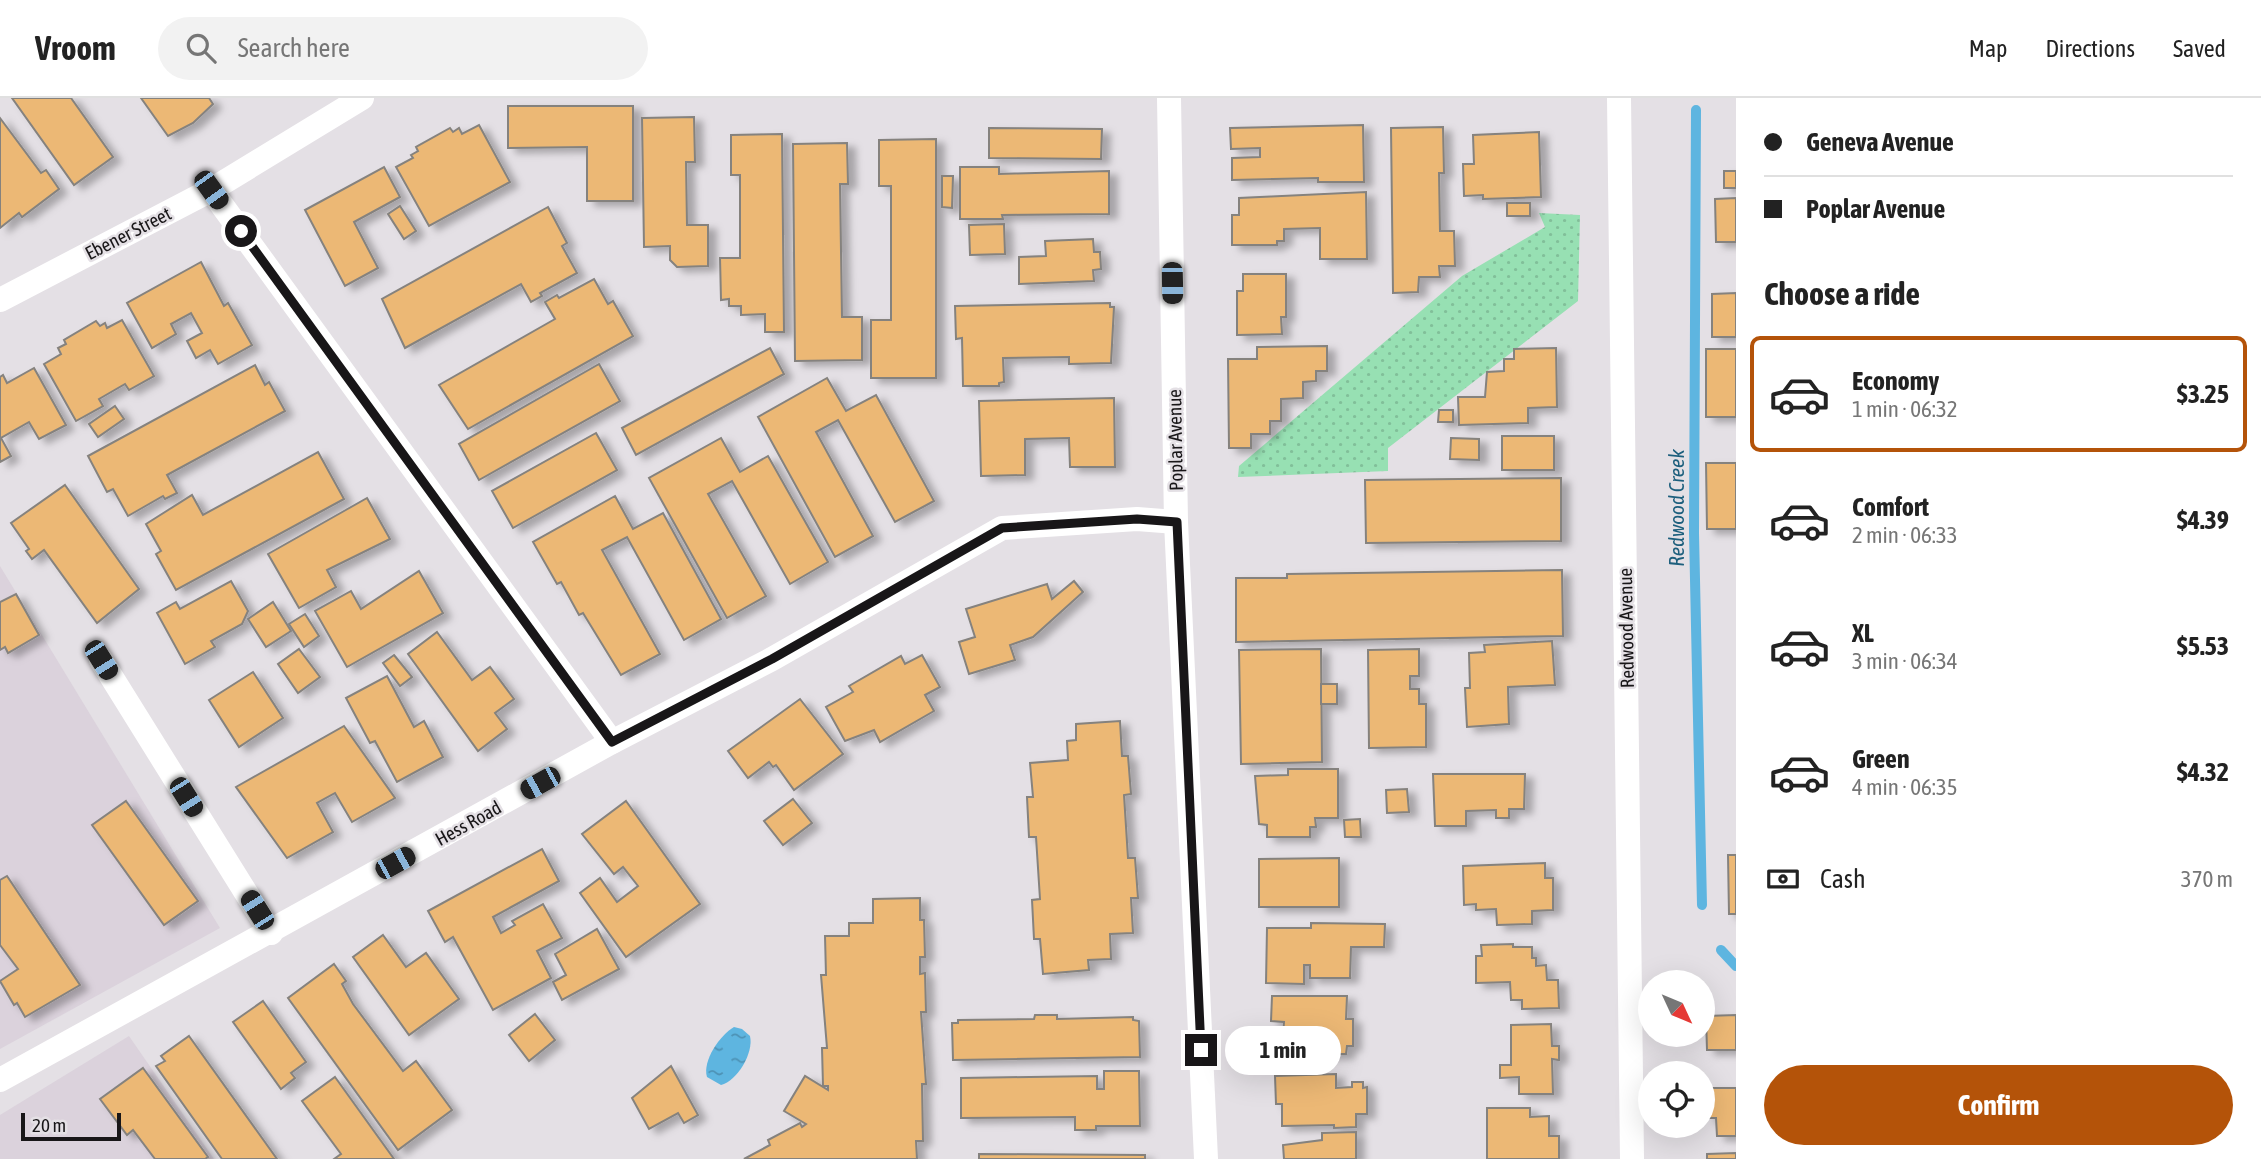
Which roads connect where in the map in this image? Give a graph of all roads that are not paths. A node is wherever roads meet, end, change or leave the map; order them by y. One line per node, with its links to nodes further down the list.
1 (362, 98): 4 (street, Ebener Street)
2 (1170, 98): 6 (street, Poplar Avenue)
3 (1619, 98): 12 (street, Redwood Avenue)
4 (211, 190): 5 (street, Ebener Street); 8 (street)
5 (0, 300)
6 (1177, 522): 8 (street, Hess Road); 11 (street, Poplar Avenue)
7 (101, 660): 9 (street)
8 (612, 742): 9 (street, Hess Road)
9 (271, 933): 10 (street, Hess Road)
10 (0, 1080)
11 (1206, 1159)
12 (1632, 1159)

